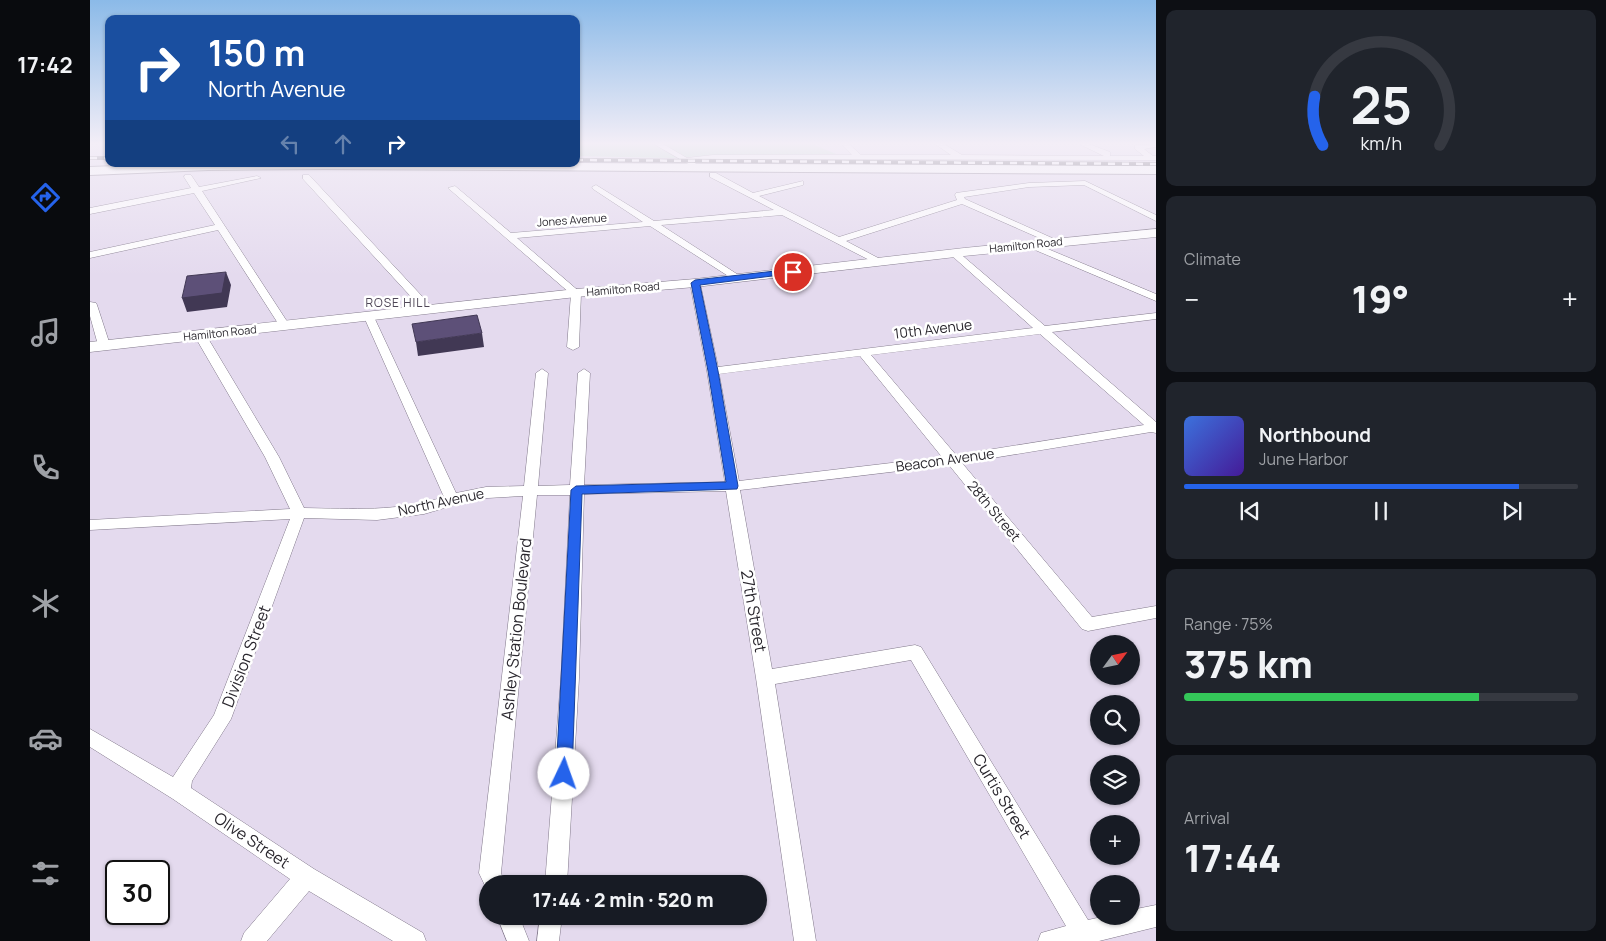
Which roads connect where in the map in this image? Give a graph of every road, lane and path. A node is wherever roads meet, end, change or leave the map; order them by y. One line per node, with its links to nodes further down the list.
1 (207, 188): 9 (street)
2 (316, 188): 30 (street)
3 (452, 188): 18 (street)
4 (597, 188): 15 (street)
5 (739, 188): 10 (street)
6 (781, 188): 10 (street)
7 (1009, 188): 11 (street)
8 (1097, 188): 14 (street)
9 (197, 190): 12 (street); 16 (street)
10 (753, 195): 13 (street)
11 (962, 201): 19 (street); 20 (street)
12 (90, 211)
13 (784, 212): 15 (street, Jones Avenue); 19 (street)
14 (1156, 218)
15 (654, 225): 18 (street, Jones Avenue); 25 (street)
16 (219, 227): 23 (street); 33 (street)
17 (1156, 233): 20 (street, Hamilton Road)
18 (510, 236): 27 (street)
19 (839, 240): 24 (street)
20 (1056, 242): 21 (street, Hamilton Road)
21 (1031, 245): 22 (street, Hamilton Road); 28 (street)
22 (954, 253): 24 (street, Hamilton Road); 34 (street)
23 (90, 255)
24 (878, 262): 25 (street, Hamilton Road)
25 (736, 278): 26 (street, Hamilton Road)
26 (695, 283): 27 (street, Hamilton Road); 39 (street, 27th Street)
27 (576, 293): 30 (street, Hamilton Road); 37 (street)
28 (1156, 298)
29 (92, 304): 36 (street)
30 (428, 310): 32 (street, Hamilton Road)
31 (1156, 316): 34 (street, 10th Avenue)
32 (369, 317): 33 (street, Hamilton Road); 47 (street)
33 (285, 326): 35 (street, Hamilton Road)
34 (1043, 330): 38 (street, 10th Avenue); 42 (street)
35 (200, 335): 36 (street, Hamilton Road); 48 (street)
36 (97, 346)
37 (573, 347)
38 (863, 352): 39 (street, 10th Avenue); 43 (street, 28th Street)
39 (713, 371): 44 (street, 27th Street)
40 (542, 373): 46 (street, Ashley Station Boulevard)
41 (584, 373): 45 (street)
42 (1155, 428): 43 (street, Beacon Avenue)
43 (952, 460): 44 (street, Beacon Avenue); 50 (street, 28th Street)
44 (733, 486): 45 (street, North Avenue); 51 (street, 27th Street)
45 (576, 490): 46 (street, North Avenue); 55 (street)
46 (529, 492): 47 (street, North Avenue); 54 (street, Ashley Station Boulevard)
47 (452, 501): 48 (street, North Avenue)
48 (300, 513): 49 (street, North Avenue); 53 (street, Division Street)
49 (90, 525)
50 (1156, 612)
51 (765, 678): 60 (street, Curtis Street); 65 (street, 27th Street)
52 (90, 737): 53 (street, Olive Street)
53 (180, 792): 56 (street, Olive Street)
54 (491, 875)
55 (557, 875)
56 (306, 877): 61 (street); 62 (street, Olive Street)
57 (1156, 916): 60 (street)
58 (512, 925): 63 (street)
59 (550, 925): 64 (street)
60 (1086, 937): 66 (street)
61 (252, 941)
62 (416, 941)
63 (518, 941)
64 (548, 941)
65 (805, 941)
66 (1048, 941)

